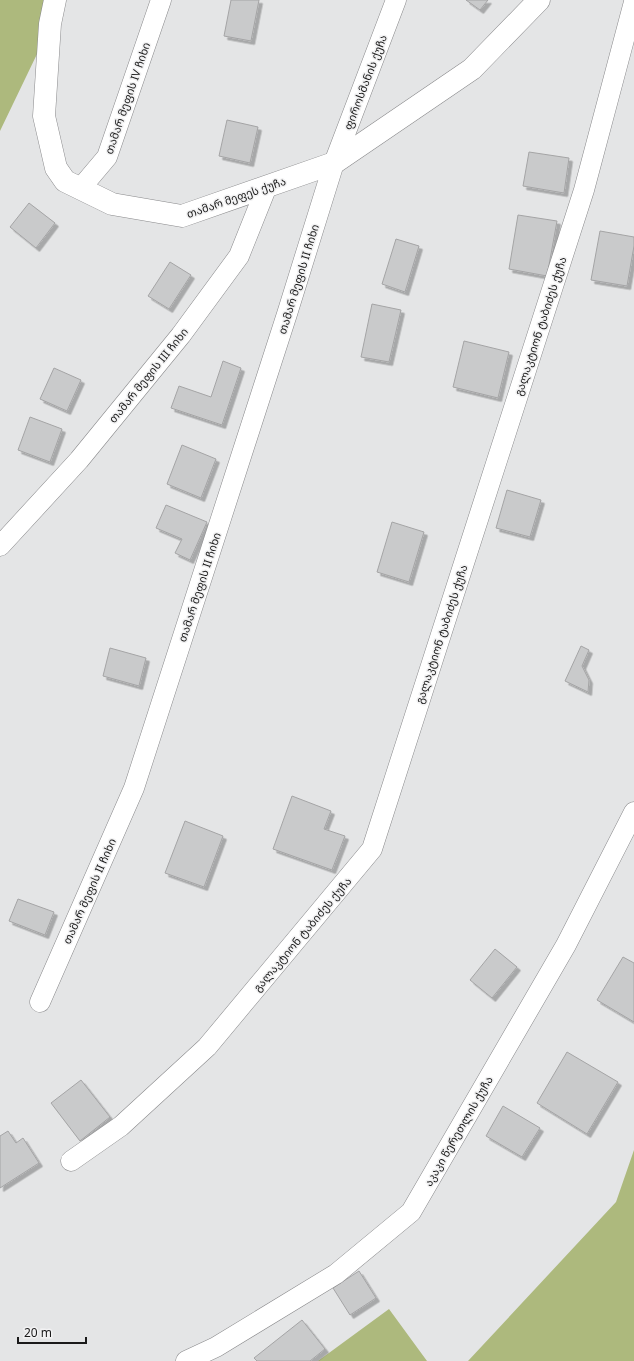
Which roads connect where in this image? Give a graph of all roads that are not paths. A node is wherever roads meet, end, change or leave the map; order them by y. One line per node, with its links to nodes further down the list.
1 (54, 0): 8 (street, თამარ მეფეს ქუჩა)
2 (161, 0): 8 (street, თამარ მეფის IV ჩიხი)
3 (396, 0): 6 (street, ფიროსმანის ქუჩა)
4 (539, 0): 6 (street, თამარ მეფეს ქუჩა)
5 (634, 2): 12 (street, გალაკტიონ ტაბიძეს ქუჩა)
6 (334, 163): 7 (street, თამარ მეფეს ქუჩა); 11 (street, თამარ მეფის II ჩიხი)
7 (267, 186): 8 (street, თამარ მეფეს ქუჩა); 9 (street, თამარ მეფის III ჩიხი)
8 (80, 189)
9 (0, 546)
10 (634, 812): 13 (street, აკაკი წერეთლის ქუჩა)
11 (40, 1002)
12 (71, 1161)
13 (186, 1361)

